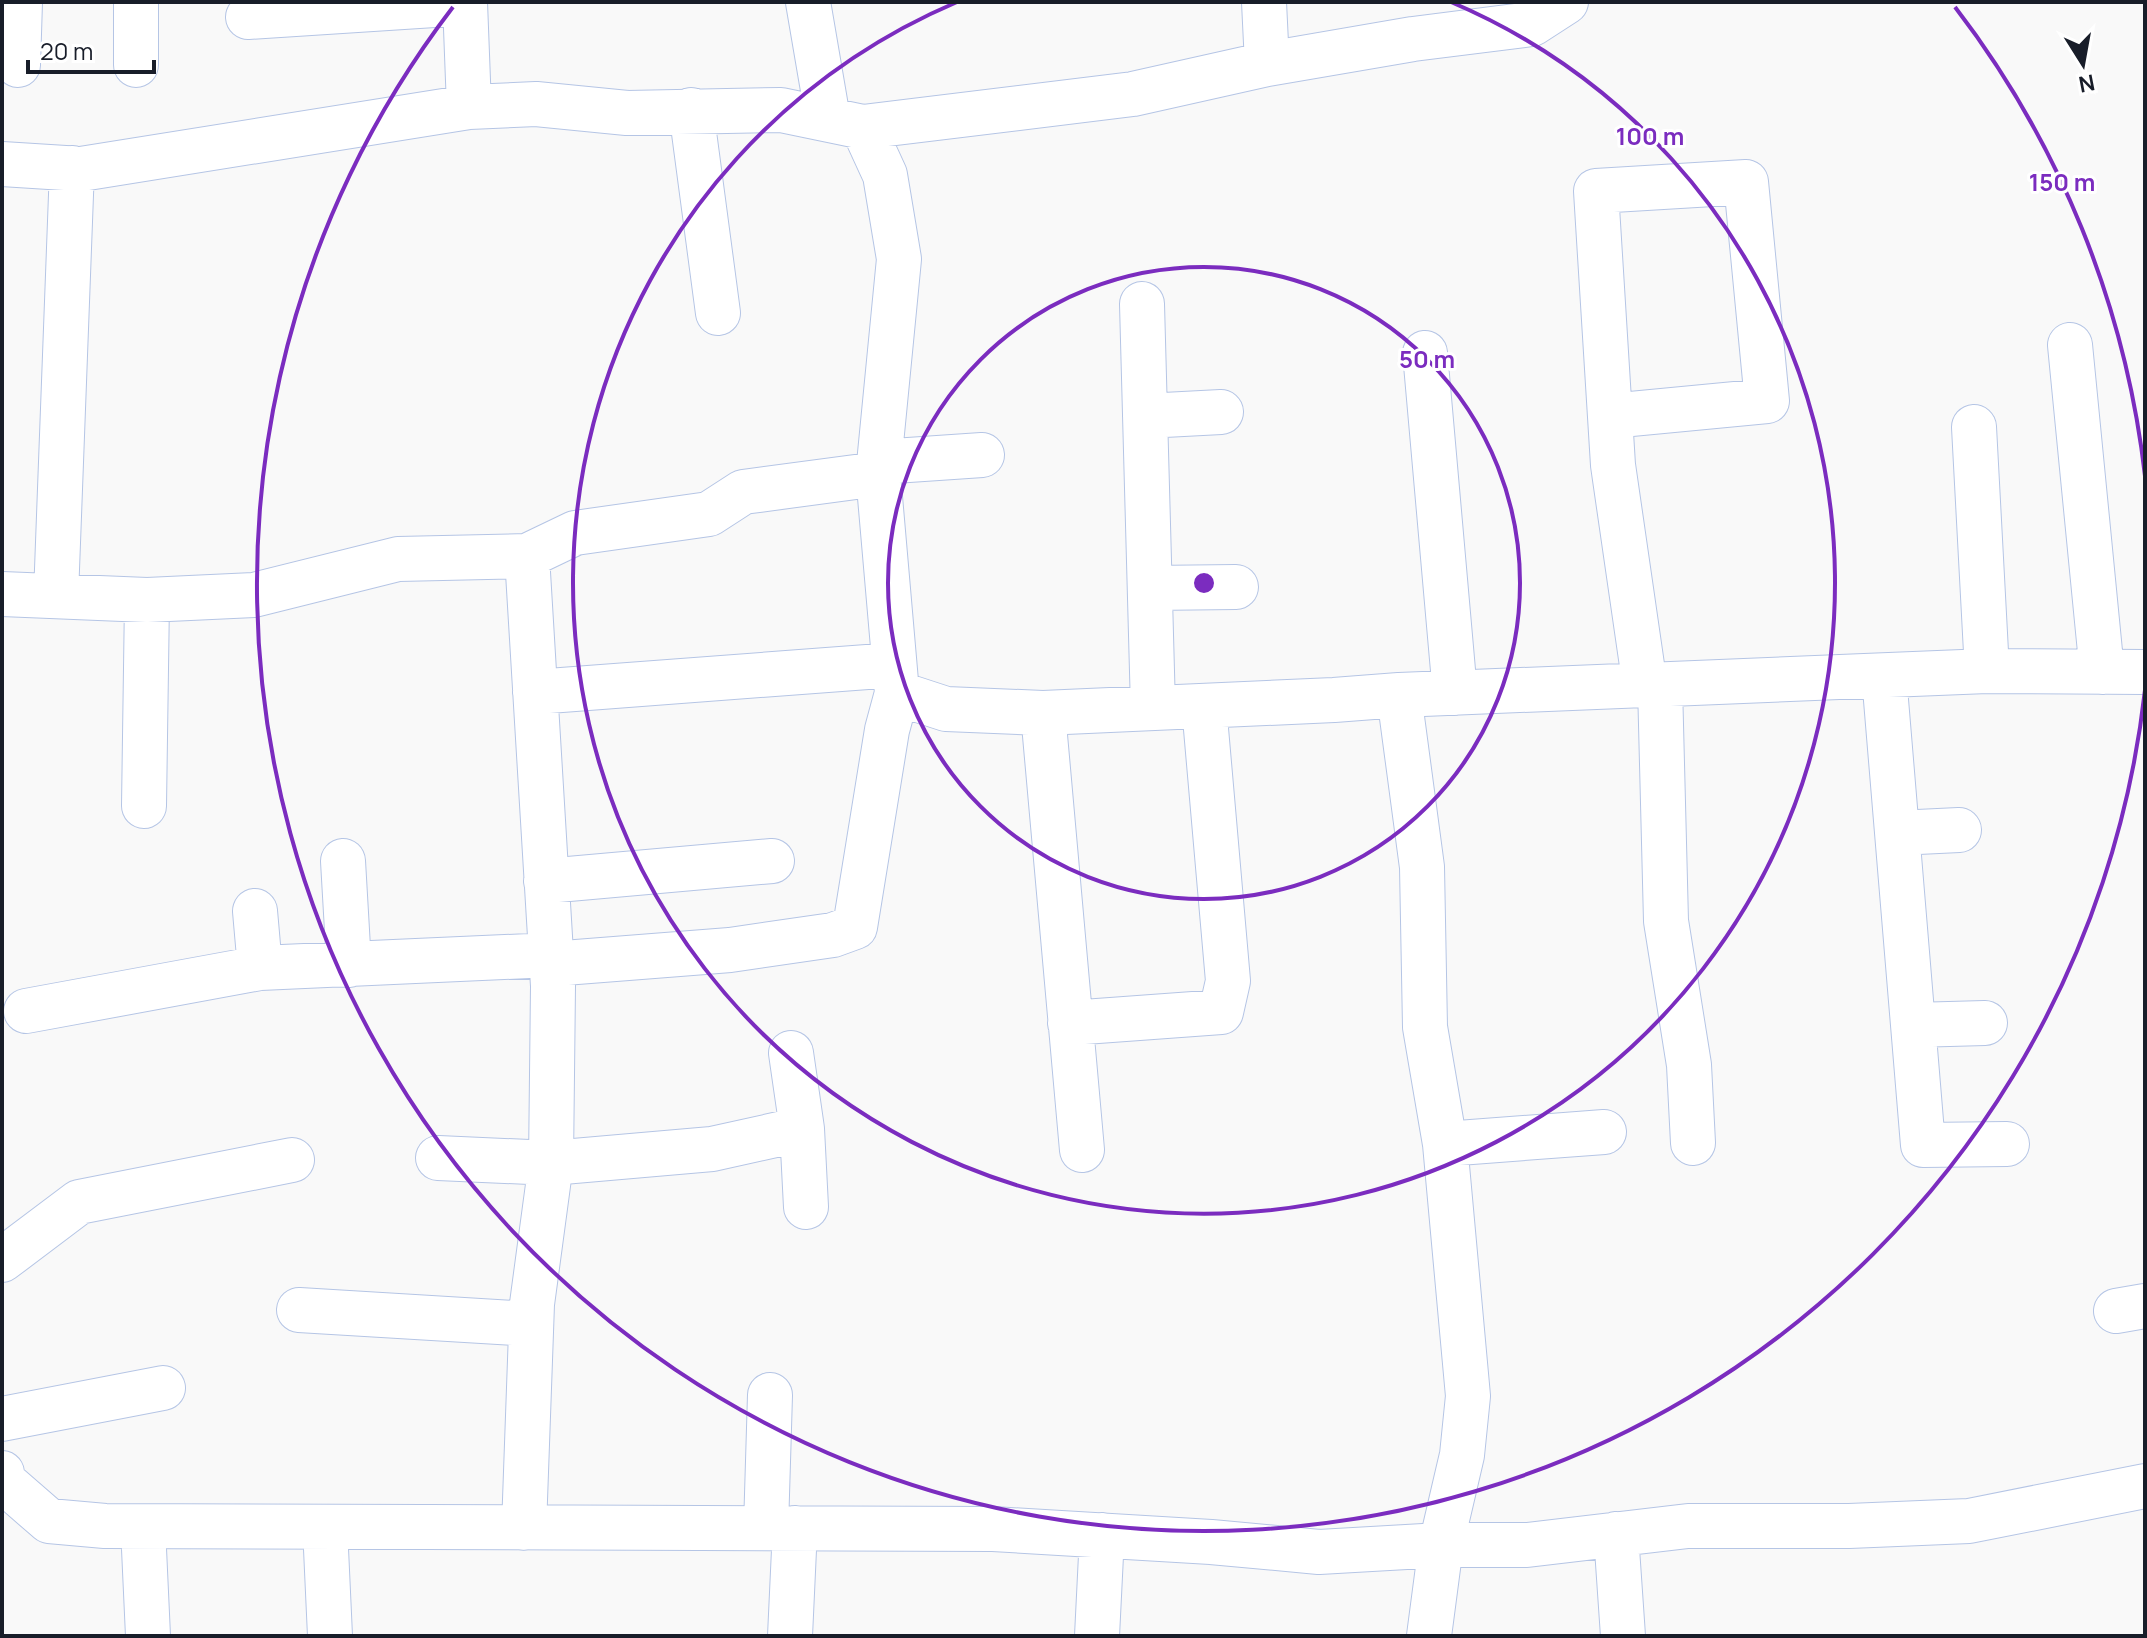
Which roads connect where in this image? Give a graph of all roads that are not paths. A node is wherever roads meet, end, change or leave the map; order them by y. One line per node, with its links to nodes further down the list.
1 (20, 2): 9 (street)
2 (136, 2): 10 (street)
3 (465, 2): 7 (street); 11 (street)
4 (808, 2): 13 (street)
5 (1264, 2): 8 (street)
6 (1566, 2): 8 (street)
7 (248, 17)
8 (1267, 64): 13 (street)
9 (18, 65)
10 (136, 65)
11 (469, 107): 12 (street); 15 (street)
12 (691, 110): 13 (street); 17 (street)
13 (846, 123): 25 (street)
14 (2, 164): 15 (street)
15 (72, 168): 30 (street)
16 (1142, 304): 21 (street)
17 (718, 313)
18 (2070, 345): 33 (street)
19 (1425, 353): 39 (street)
20 (1221, 412): 21 (street)
21 (1145, 416): 28 (street)
22 (1610, 416): 22 (street); 37 (street)
23 (1974, 427): 32 (street)
24 (982, 455): 25 (street)
25 (879, 468): 26 (street); 36 (street)
26 (527, 556): 31 (street); 38 (street)
27 (1236, 587): 28 (street)
28 (1150, 588): 42 (street)
29 (2, 594): 30 (street)
30 (56, 596): 31 (street)
31 (147, 600): 44 (street)
32 (1987, 671): 33 (street); 35 (street)
33 (2102, 672): 34 (street)
34 (2145, 672)
35 (1884, 676): 37 (street); 46 (street)
36 (895, 679): 38 (street); 43 (street); 51 (street)
37 (1652, 686): 39 (street); 61 (street)
38 (535, 692): 49 (street)
39 (1455, 693): 40 (street)
40 (1399, 695): 41 (street); 62 (street)
41 (1204, 706): 42 (street); 55 (street)
42 (1153, 708): 43 (street)
43 (1043, 713): 55 (street)
44 (144, 806)
45 (1959, 830): 46 (street)
46 (1897, 833): 57 (street)
47 (343, 861): 52 (street)
48 (772, 861): 49 (street)
49 (546, 881): 51 (street)
50 (255, 911): 53 (street)
51 (551, 960): 52 (street); 67 (street)
52 (349, 965): 53 (street)
53 (260, 968): 54 (street)
54 (26, 1011)
55 (1070, 1023): 64 (street)
56 (1985, 1023): 57 (street)
57 (1913, 1025): 63 (street)
58 (791, 1053): 59 (street)
59 (802, 1129): 67 (street); 68 (street)
60 (1604, 1132): 62 (street)
61 (1693, 1143)
62 (1445, 1144): 83 (street)
63 (2007, 1144)
64 (1082, 1150)
65 (438, 1158): 67 (street)
66 (292, 1160): 69 (street)
67 (551, 1163): 71 (street)
68 (806, 1207)
69 (2, 1260)
70 (299, 1310): 71 (street)
71 (531, 1324): 79 (street)
72 (163, 1388): 74 (street)
73 (770, 1395): 80 (street)
74 (2, 1419)
75 (2, 1473): 77 (street)
76 (2145, 1486): 81 (street)
77 (143, 1527): 78 (street); 84 (street)
78 (325, 1527): 79 (street); 85 (street)
79 (524, 1528): 80 (street)
80 (781, 1528): 82 (street); 86 (street)
81 (1616, 1534): 83 (street); 89 (street)
82 (1102, 1535): 83 (street); 87 (street)
83 (1441, 1545): 88 (street)
84 (148, 1636)
85 (330, 1636)
86 (790, 1636)
87 (1097, 1636)
88 (1429, 1636)
89 (1623, 1636)

